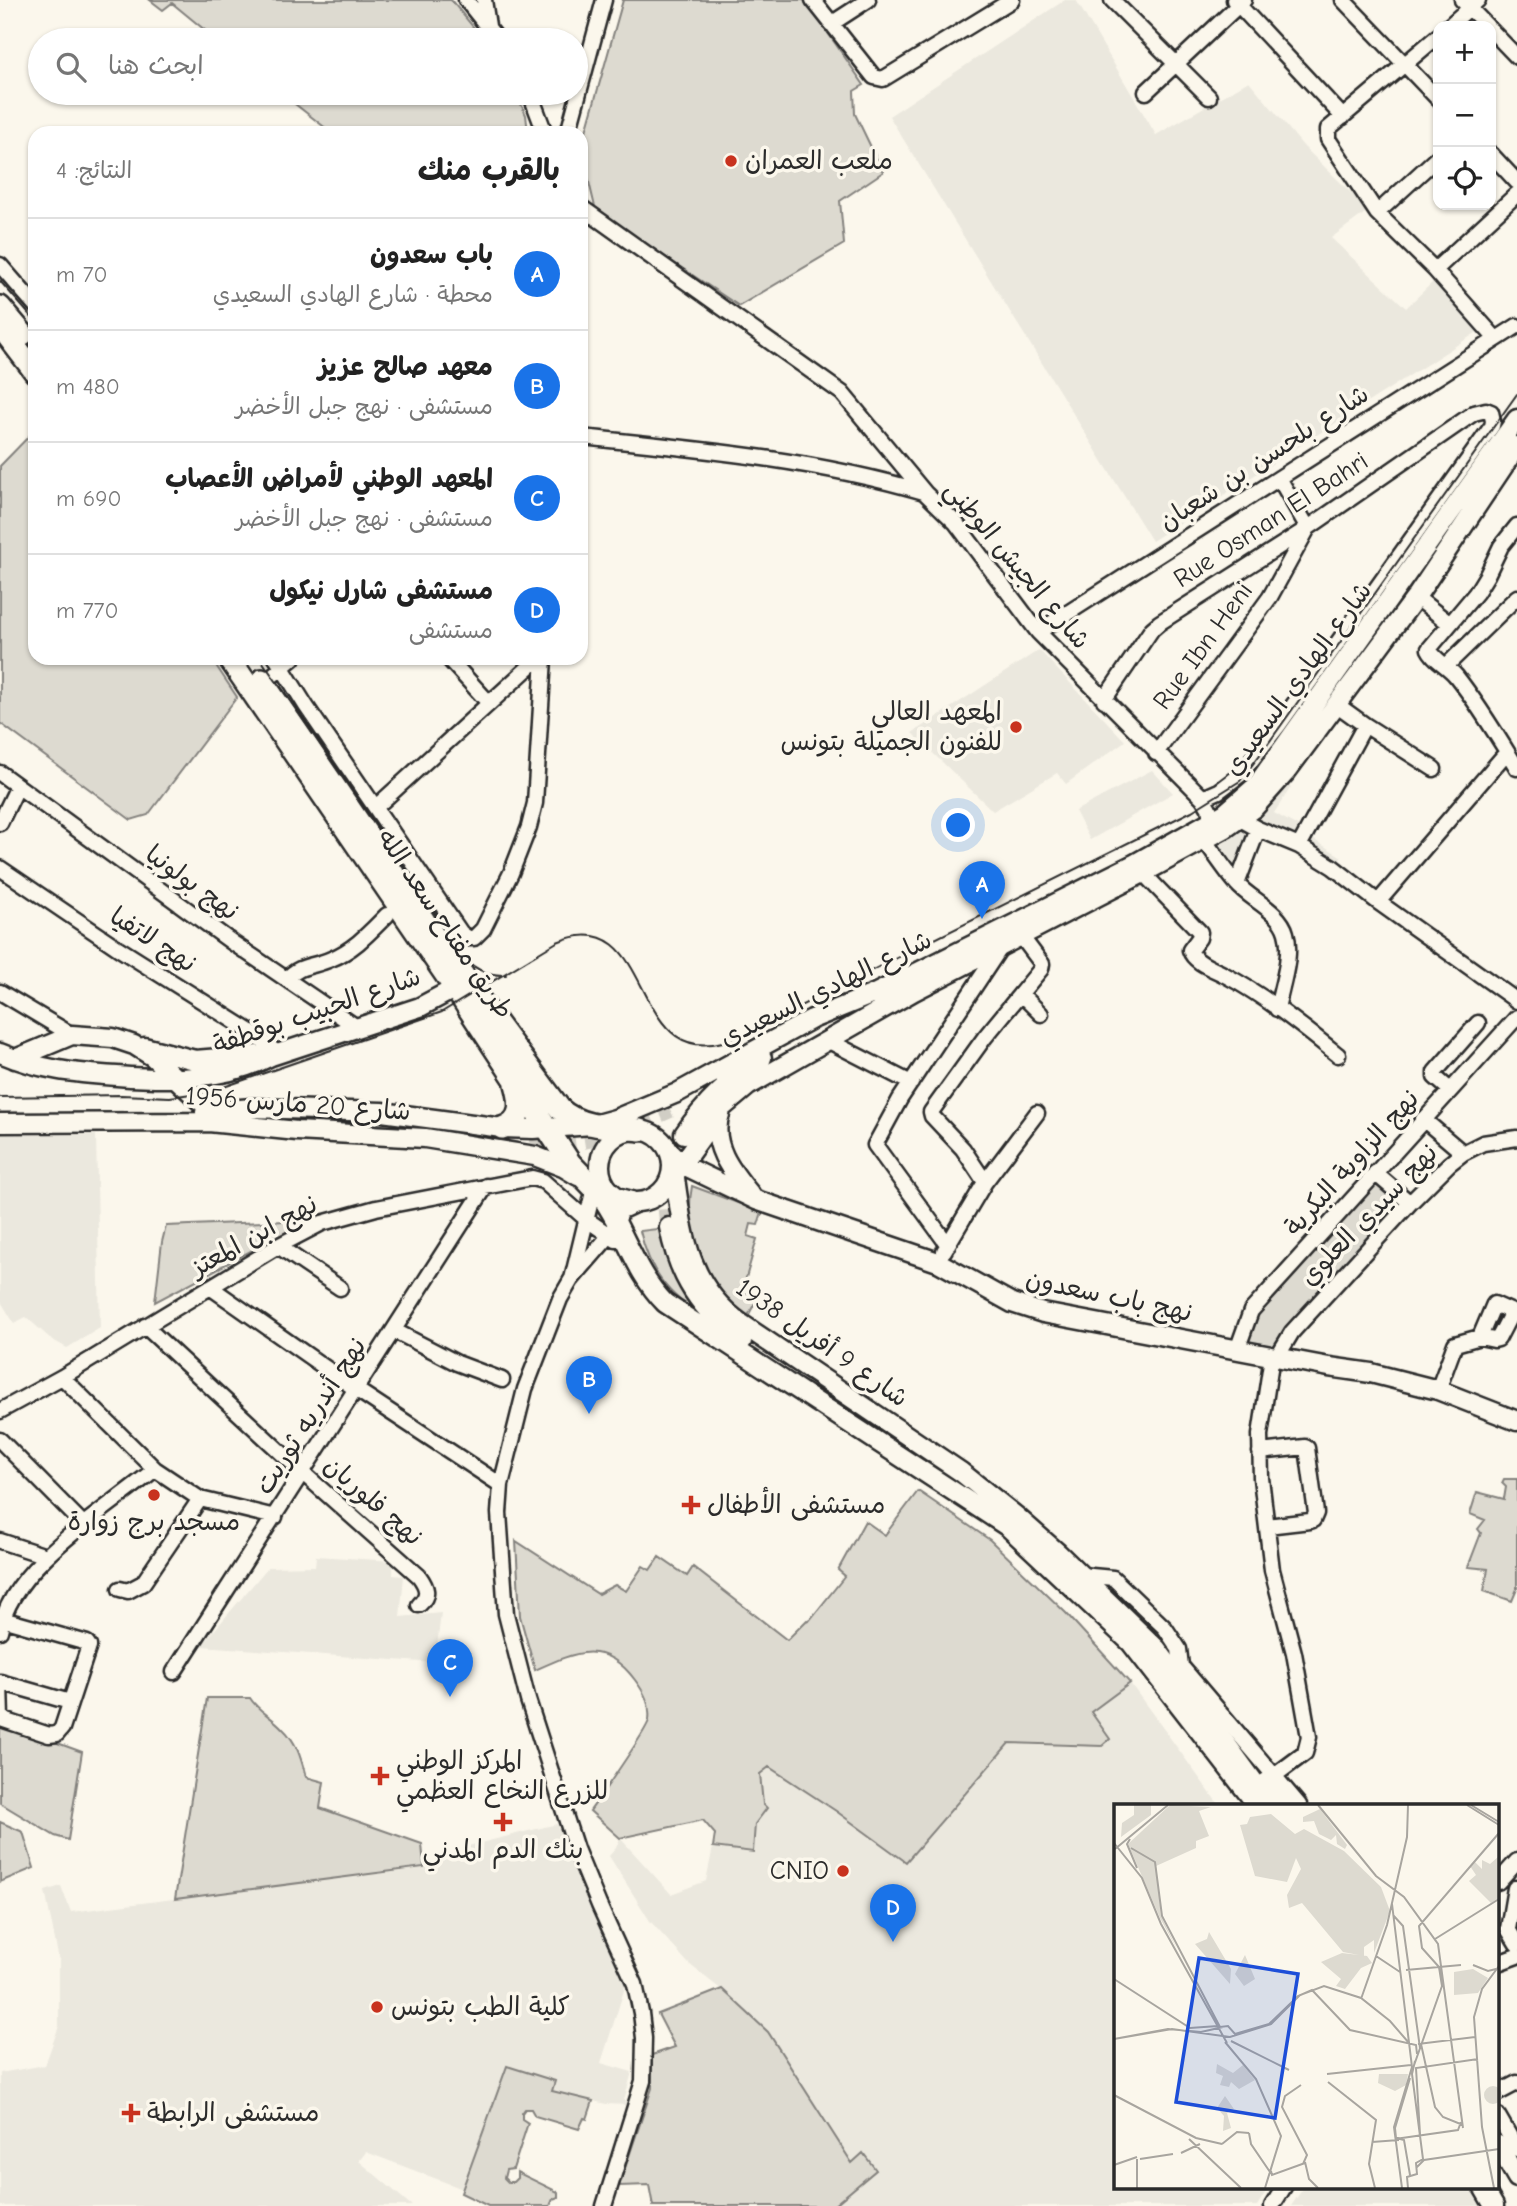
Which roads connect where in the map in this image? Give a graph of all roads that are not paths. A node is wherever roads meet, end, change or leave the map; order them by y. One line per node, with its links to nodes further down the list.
1 (466, 0): 14 (street)
2 (484, 0): 14 (street)
3 (604, 0): 18 (street)
4 (813, 0): 13 (street)
5 (868, 0): 13 (street)
6 (1012, 0): 13 (street)
7 (1112, 0): 19 (street)
8 (1343, 0): 20 (street)
9 (1239, 2): 19 (street); 26 (street)
10 (1470, 3): 11 (street); 12 (street)
11 (1454, 21)
12 (1484, 21)
13 (831, 24)
14 (488, 27)
15 (1496, 35): 17 (street)
16 (1433, 41): 20 (street)
17 (1517, 57)
18 (588, 59)
19 (1177, 64): 21 (street); 23 (street)
20 (1406, 65): 22 (street); 26 (street)
21 (1146, 92)
22 (1433, 94)
23 (1209, 97)
24 (534, 105): 27 (street)
25 (576, 105): 28 (street)
26 (1343, 117): 34 (street)
27 (542, 126)
28 (570, 126)
29 (1496, 159): 31 (street)
30 (1433, 162): 34 (street)
31 (1517, 182)
32 (1517, 194): 36 (street)
33 (588, 212): 48 (street)
34 (1377, 213): 36 (street)
35 (0, 265): 37 (street)
36 (1435, 270): 41 (street)
37 (28, 296)
38 (0, 307): 42 (highway)
39 (0, 326): 43 (highway)
40 (1517, 326): 41 (street, شارع بلحسن بن شعبان)
41 (1496, 339): 47 (street, شارع بلحسن بن شعبان)
42 (28, 341)
43 (28, 363)
44 (1517, 419): 79 (main road, شارع الهادي السعيدي)
45 (588, 438): 48 (street, شارع الجيش الوطني)
46 (1517, 446): 51 (main road, شارع الهادي السعيدي)
47 (1279, 478): 50 (street); 54 (street, شارع بلحسن بن شعبان)
48 (925, 492): 54 (street, شارع الجيش الوطني)
49 (1517, 526): 53 (street)
50 (1308, 528): 64 (street, Rue Osman El Bahri); 69 (street, Rue Ibn Heni); 74 (street, Rue Osman El Bahri)
51 (1416, 597): 53 (street); 66 (main road, شارع الهادي السعيدي)
52 (1517, 597): 62 (street)
53 (1450, 624): 62 (street)
54 (1038, 632): 64 (street, شارع الجيش الوطني)
55 (236, 665): 63 (highway, طريق مفتاح سعد الله)
56 (250, 665): 63 (highway, طريق مفتاح سعد الله)
57 (280, 665): 63 (street)
58 (286, 665): 75 (street)
59 (454, 665): 65 (street)
60 (534, 665): 65 (street)
61 (542, 665): 75 (street)
62 (1446, 666): 68 (street)
63 (258, 687): 88 (highway, طريق مفتاح سعد الله); 90 (highway, طريق مفتاح سعد الله)
64 (1104, 701): 69 (street, شارع الجيش الوطني)
65 (489, 703): 75 (street)
66 (1336, 704): 67 (street); 76 (main road, شارع الهادي السعيدي)
67 (1365, 725): 71 (street); 80 (street)
68 (1507, 752): 70 (street); 84 (street)
69 (1156, 753): 74 (street, شارع الجيش الوطني)
70 (1517, 768)
71 (1434, 769)
72 (0, 773): 73 (street, نهج بولونيا)
73 (18, 786): 77 (street); 89 (street, نهج بولونيا)
74 (1203, 798): 79 (street, شارع الجيش الوطني)
75 (376, 807)
76 (1240, 818): 78 (street); 79 (main road, شارع الهادي السعيدي)
77 (0, 823)
78 (1258, 829): 80 (street); 83 (street)
79 (1209, 832): 82 (main road, شارع الهادي السعيدي); 83 (street, شارع الجيش الوطني); 93 (main road, شارع الهادي السعيدي)
80 (1299, 846): 84 (street)
81 (0, 868): 106 (street, نهج لاتفيا)
82 (1143, 873): 86 (main road, شارع الهادي السعيدي); 96 (street)
83 (1237, 884): 96 (street, شارع الجيش الوطني)
84 (1378, 902): 95 (street)
85 (387, 915): 89 (street)
86 (1021, 936): 87 (main road, شارع الهادي السعيدي); 94 (street)
87 (1001, 946): 91 (main road, شارع الهادي السعيدي); 114 (street)
88 (453, 958): 90 (main road, شارع الحبيب بوقطفة); 126 (highway, طريق مفتاح سعد الله)
89 (287, 979): 100 (street, نهج بولونيا)
90 (453, 986): 100 (main road, شارع الحبيب بوقطفة); 112 (highway, طريق مفتاح سعد الله)
91 (914, 991): 102 (main road, شارع الهادي السعيدي); 108 (main road)
92 (0, 992): 101 (street)
93 (876, 993): 108 (main road); 117 (main road, شارع الهادي السعيدي)
94 (1021, 995): 97 (street); 134 (street)
95 (1517, 1001)
96 (1277, 1009): 107 (street)
97 (1041, 1014)
98 (1517, 1017): 115 (street, نهج الزاوية البكرية)
99 (1478, 1023): 115 (street)
100 (358, 1028): 106 (main road, شارع الحبيب بوقطفة)
101 (72, 1035): 103 (main road); 104 (main road)
102 (828, 1040): 114 (street); 118 (main road, شارع الهادي السعيدي)
103 (134, 1045): 106 (main road); 113 (main road)
104 (47, 1046): 105 (main road); 109 (main road); 111 (main road)
105 (0, 1048)
106 (274, 1055): 110 (main road, شارع الحبيب بوقطفة)
107 (1338, 1055)
108 (765, 1056): 120 (main road)
109 (5, 1060): 111 (main road, شارع الحبيب بوقطفة)
110 (223, 1072): 113 (main road, شارع الحبيب بوقطفة); 116 (main road)
111 (74, 1073): 113 (main road, شارع الحبيب بوقطفة)
112 (514, 1077): 127 (highway); 129 (highway, طريق مفتاح سعد الله)
113 (176, 1079): 116 (main road)
114 (911, 1083): 144 (street)
115 (1450, 1090): 124 (street, نهج الزاوية البكرية)
116 (225, 1106): 119 (main road)
117 (646, 1107): 126 (main road, شارع الهادي السعيدي); 128 (main road, شارع الهادي السعيدي)
118 (723, 1107): 132 (main road, شارع الهادي السعيدي); 137 (main road)
119 (252, 1108): 122 (main road, شارع 20 مارس 1956); 127 (main road, شارع 20 مارس 1956)
120 (670, 1109)
121 (0, 1112): 122 (main road, شارع 20 مارس 1956)
122 (205, 1112): 129 (main road, شارع 20 مارس 1956)
123 (1037, 1113): 134 (street)
124 (1423, 1119): 131 (street); 133 (street, نهج الزاوية البكرية)
125 (0, 1123): 136 (main road, شارع 20 مارس 1956)
126 (593, 1125): 128 (highway, طريق مفتاح سعد الله); 129 (main road, شارع 20 مارس 1956)
127 (502, 1128): 129 (main road, شارع 20 مارس 1956)
128 (625, 1132): 132 (main road); 136 (main road)
129 (539, 1135): 136 (highway, طريق مفتاح سعد الله)
130 (1517, 1138): 131 (street, نهج سيدي العلوي)
131 (1463, 1153): 140 (street, نهج سيدي العلوي)
132 (673, 1168): 137 (main road, نهج باب سعدون); 138 (main road); 139 (main road, شارع الهادي السعيدي)
133 (1375, 1173): 140 (street); 153 (street, نهج الزاوية البكرية)
134 (985, 1182): 144 (street)
135 (486, 1186): 141 (street, نهج ابن المعتز); 145 (street, نهج ابن المعتز); 152 (street, نهج أندريه ثوريت)
136 (597, 1186): 138 (highway); 141 (street); 143 (main road, شارع 9 أفريل 1938)
137 (756, 1200): 146 (main road, نهج باب سعدون)
138 (635, 1202): 143 (street)
139 (679, 1202): 168 (main road, شارع 9 أفريل 1938)
140 (1410, 1203): 154 (street, نهج سيدي العلوي)
141 (586, 1219): 143 (street, نهج ابن المعتز); 147 (street)
142 (672, 1226): 168 (main road, شارع 9 أفريل 1938)
143 (613, 1230): 147 (street); 168 (main road, شارع 9 أفريل 1938)
144 (948, 1245): 146 (street)
145 (278, 1246): 148 (street, نهج ابن المعتز); 149 (street)
146 (939, 1262): 153 (main road, نهج باب سعدون)
147 (571, 1280): 165 (street)
148 (210, 1287): 151 (street, نهج ابن المعتز); 157 (street)
149 (340, 1288)
150 (1494, 1304): 158 (street)
151 (145, 1326): 155 (street, نهج ابن المعتز); 164 (street, نهج فلوريان)
152 (395, 1331): 156 (street); 157 (street, نهج أندريه ثوريت)
153 (1237, 1350): 154 (main road, نهج باب سعدون)
154 (1274, 1357): 158 (main road, نهج باب سعدون); 162 (street)
155 (62, 1377): 159 (street, نهج ابن المعتز); 163 (street)
156 (502, 1380)
157 (357, 1390): 164 (street, نهج أندريه ثوريت); 165 (street)
158 (1438, 1390): 160 (main road, نهج باب سعدون)
159 (0, 1411)
160 (1517, 1422)
161 (0, 1440): 169 (street)
162 (1260, 1452): 170 (street); 170 (street)
163 (155, 1469): 166 (street); 169 (street)
164 (303, 1473): 167 (street, نهج أندريه ثوريت); 175 (street, نهج فلوريان)
165 (501, 1485): 205 (street)
166 (200, 1499): 167 (street); 174 (street)
167 (275, 1517): 177 (street, نهج أندريه ثوريت)
168 (1012, 1521): 173 (main road, شارع 9 أفريل 1938); 178 (main road, شارع 9 أفريل 1938)
169 (84, 1525): 172 (street)
170 (1267, 1526): 181 (street)
171 (0, 1541): 172 (street)
172 (46, 1556): 176 (street)
173 (1081, 1575): 178 (main road, شارع 9 أفريل 1938); 181 (street)
174 (120, 1589)
175 (419, 1605)
176 (1, 1625): 180 (street)
177 (174, 1672)
178 (1170, 1679): 182 (main road, شارع 9 أفريل 1938); 183 (main road, شارع 9 أفريل 1938); 184 (main road, شارع 9 أفريل 1938); 185 (main road, شارع 9 أفريل 1938)
179 (0, 1683): 180 (street); 180 (street)
180 (70, 1702)
181 (1275, 1776): 186 (street)
182 (1241, 1804)
183 (1256, 1804)
184 (1270, 1804)
185 (1285, 1804)
186 (1298, 1804)
187 (1517, 1861): 188 (street)
188 (1500, 1879)
189 (1500, 1881): 190 (street)
190 (1516, 1889): 191 (street)
191 (1517, 1944)
192 (1517, 1956): 193 (street)
193 (1500, 1962)
194 (1517, 2082): 195 (street)
195 (1500, 2093)
196 (1500, 2119): 198 (street)
197 (1500, 2148): 200 (main road)
198 (1517, 2149)
199 (1500, 2166): 204 (main road)
200 (1517, 2178)
201 (1283, 2188): 206 (street)
202 (1484, 2188): 207 (main road)
203 (1497, 2188): 208 (main road)
204 (1517, 2196)
205 (604, 2206)
206 (1272, 2206)
207 (1494, 2206)
208 (1507, 2206)

